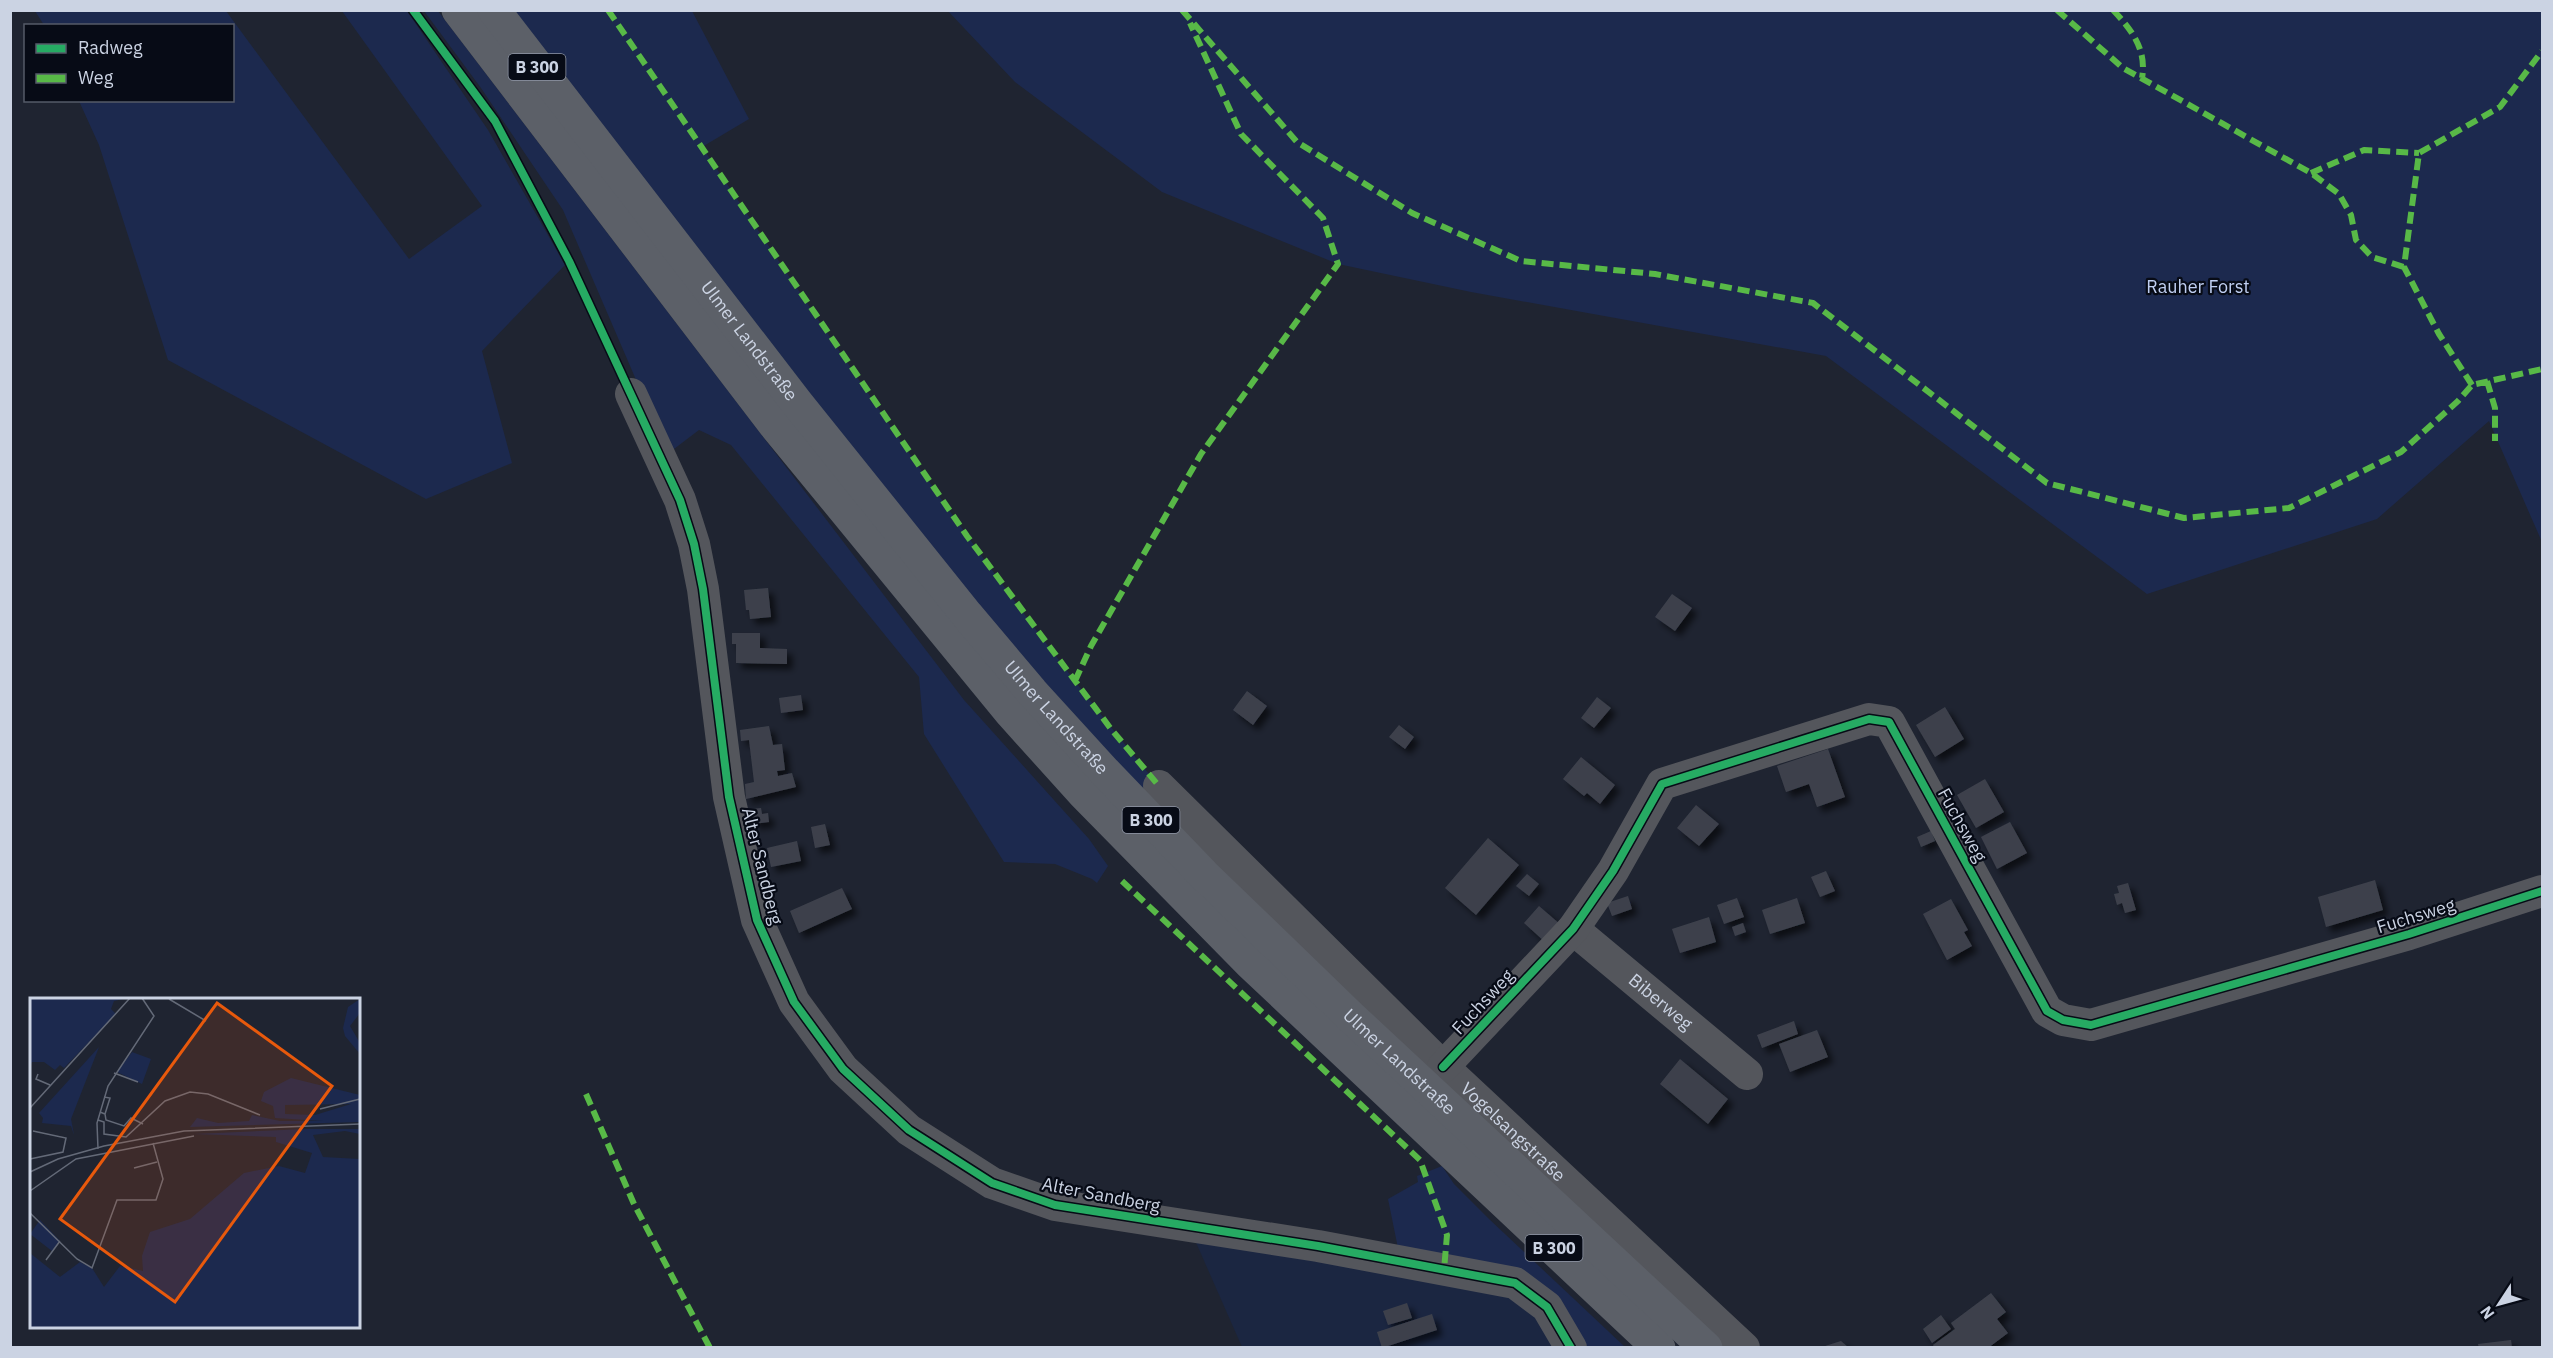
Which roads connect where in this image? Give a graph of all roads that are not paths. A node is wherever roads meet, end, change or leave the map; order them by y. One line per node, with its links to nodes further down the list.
1 (458, 10): 10 (main road, Ulmer Landstraße / B 300)
2 (494, 10): 11 (main road, Ulmer Landstraße / B 300)
3 (631, 394): 9 (street, Alter Sandberg)
4 (1159, 786): 7 (street, Vogelsangstraße)
5 (2542, 891): 6 (street, Fuchsweg)
6 (1573, 929): 7 (street, Fuchsweg); 8 (street, Biberweg)
7 (1443, 1066): 12 (street, Vogelsangstraße)
8 (1747, 1074)
9 (1571, 1347)
10 (1659, 1347)
11 (1706, 1347)
12 (1744, 1347)

